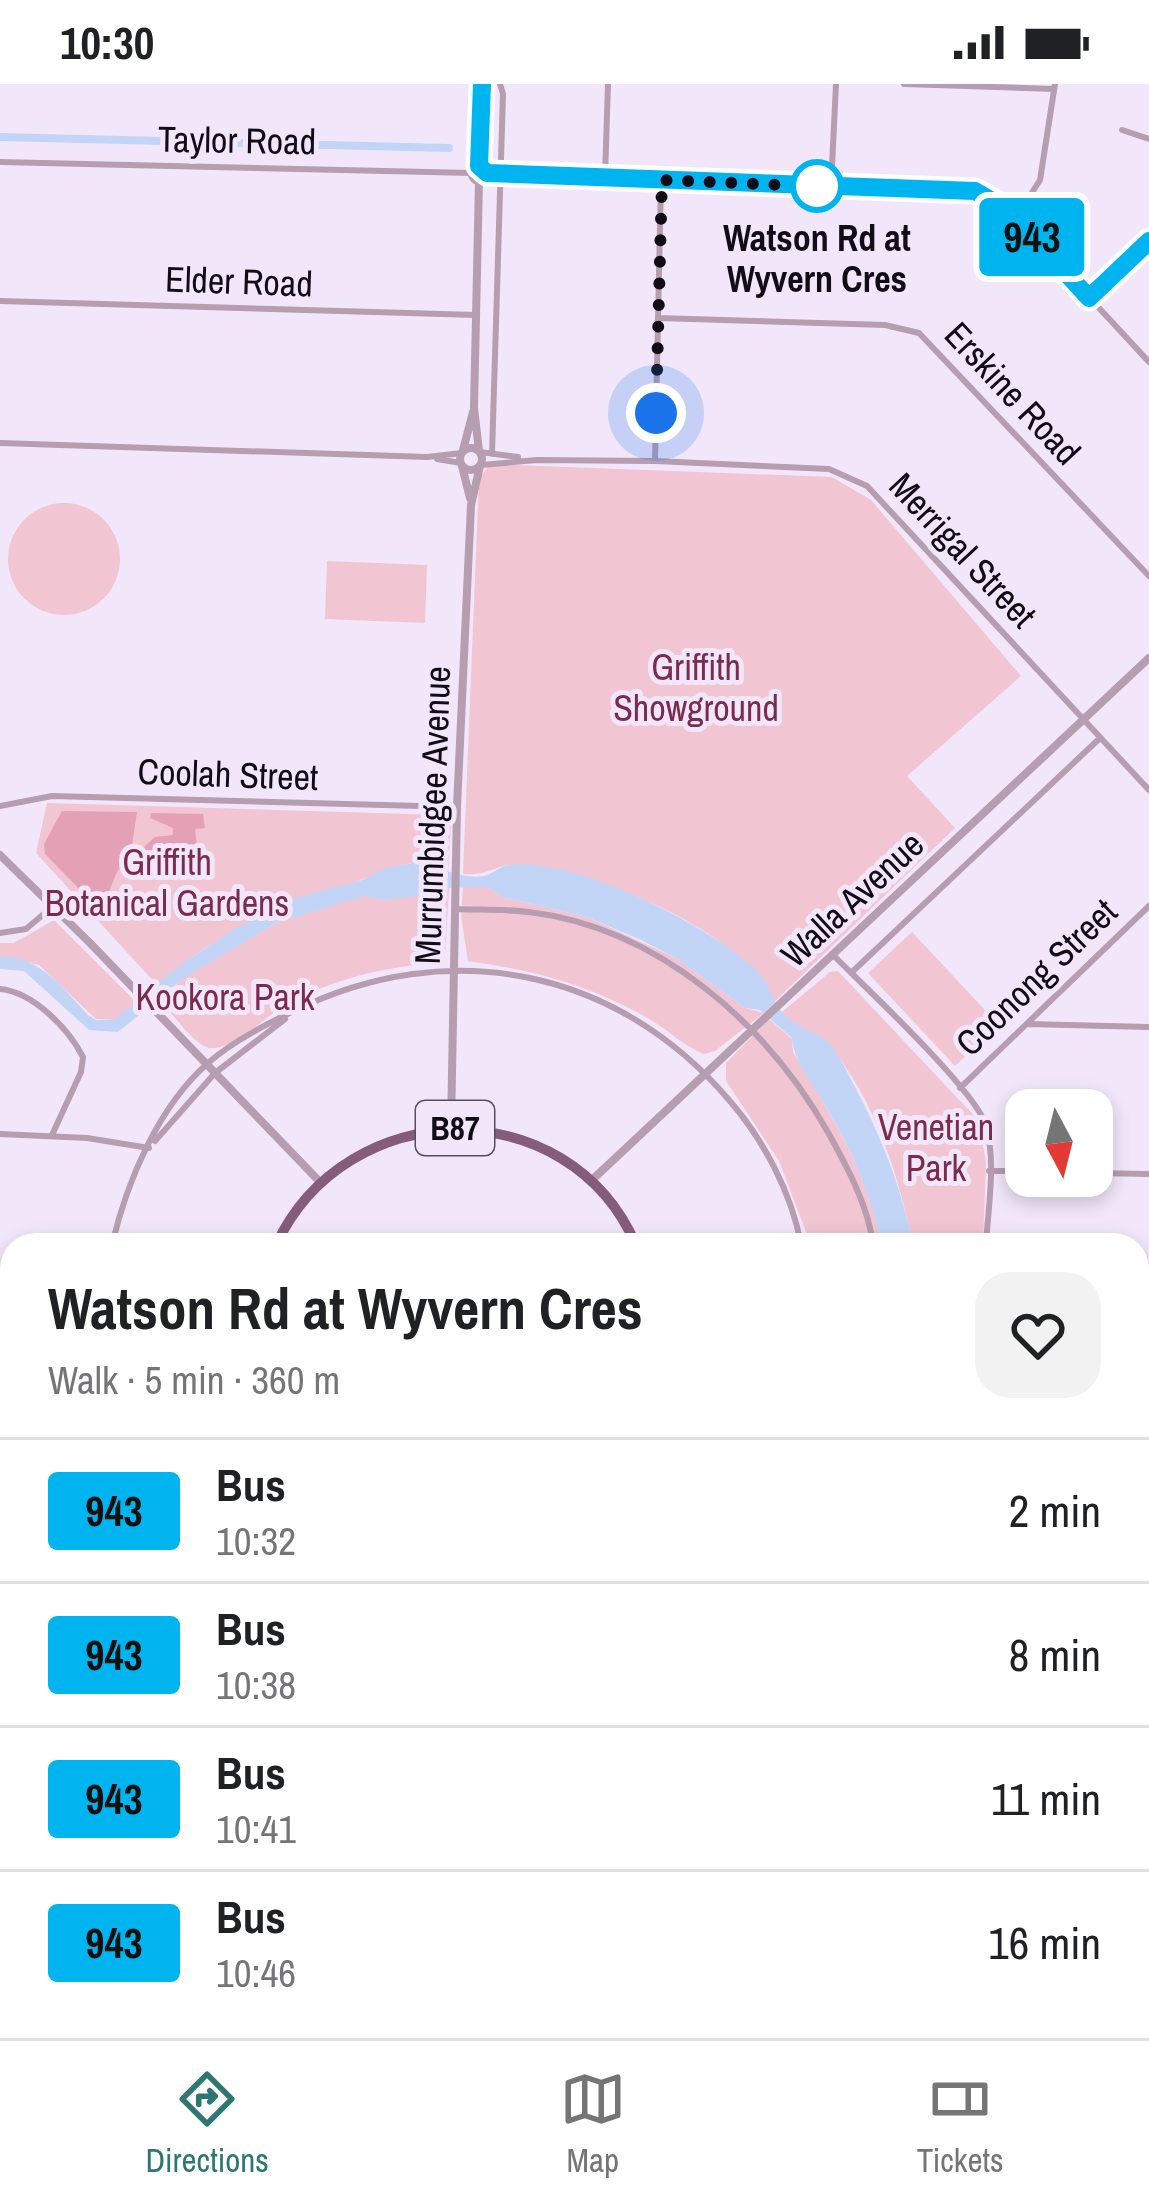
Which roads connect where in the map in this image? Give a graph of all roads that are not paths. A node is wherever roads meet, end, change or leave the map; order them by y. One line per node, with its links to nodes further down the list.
1 (482, 84): 10 (street, Murrumbidgee Avenue)
2 (504, 84): 11 (street)
3 (608, 84): 12 (street)
4 (836, 84): 14 (street)
5 (904, 84): 6 (street)
6 (1055, 86): 15 (street)
7 (1122, 130): 8 (street)
8 (1149, 139)
9 (0, 162): 10 (street, Taylor Road)
10 (479, 173): 11 (street, Taylor Road); 21 (street, Murrumbidgee Avenue)
11 (503, 174): 12 (street, Taylor Road); 27 (street)
12 (605, 177): 13 (street, Taylor Road)
13 (662, 180): 14 (street, Taylor Road); 22 (street)
14 (832, 187): 16 (street, Taylor Road)
15 (1024, 205): 16 (street); 17 (street)
16 (1006, 209): 17 (street)
17 (1024, 227): 19 (street)
18 (1149, 241): 19 (street)
19 (1089, 298): 23 (street)
20 (0, 301): 21 (street, Elder Road)
21 (476, 315): 24 (street, Murrumbidgee Avenue)
22 (658, 318): 30 (street); 33 (street, Erskine Road)
23 (1149, 362)
24 (474, 409): 26 (street, Murrumbidgee Avenue); 28 (street, Murrumbidgee Avenue)
25 (0, 443): 28 (street)
26 (479, 452): 27 (street, Merrigal Street); 28 (street); 31 (street, Murrumbidgee Avenue)
27 (492, 454): 29 (street, Merrigal Street)
28 (462, 458): 31 (street); 32 (street, Murrumbidgee Avenue)
29 (537, 460): 30 (street, Merrigal Street); 31 (street, Merrigal Street)
30 (655, 461): 35 (street, Merrigal Street)
31 (480, 466): 32 (street, Murrumbidgee Avenue)
32 (471, 505): 39 (street, Murrumbidgee Avenue)
33 (1149, 576)
34 (1149, 658): 35 (street, Walla Avenue)
35 (1083, 719): 36 (street, Merrigal Street); 45 (street, Walla Avenue)
36 (1100, 738): 37 (street, Merrigal Street); 47 (street, Walla Avenue)
37 (1149, 790)
38 (0, 806): 39 (street, Coolah Street)
39 (457, 807): 43 (street, Murrumbidgee Avenue)
40 (0, 856): 42 (street)
41 (1149, 906): 50 (street, Coonong Street)
42 (52, 907): 44 (street); 53 (street)
43 (455, 909): 46 (street, Murrumbidgee Avenue); 52 (street)
44 (0, 933)
45 (832, 955): 47 (street); 52 (street, Walla Avenue)
46 (453, 969): 49 (street); 54 (street); 57 (street, Murrumbidgee Avenue)
47 (851, 974): 56 (street)
48 (0, 989): 59 (street)
49 (309, 1003): 53 (street); 55 (street)
50 (1025, 1024): 51 (street); 56 (street, Coonong Street)
51 (1149, 1028)
52 (751, 1030): 54 (street, Walla Avenue); 71 (street)
53 (207, 1064): 55 (street); 60 (street)
54 (706, 1072): 65 (street, Walla Avenue); 70 (street)
55 (215, 1073): 60 (street); 66 (street)
56 (960, 1088): 61 (street)
57 (451, 1128): 65 (main road, B87); 66 (main road, B87)
58 (0, 1134): 59 (street)
59 (52, 1135): 60 (street)
60 (149, 1148): 67 (street)
61 (989, 1171): 62 (street); 72 (street)
62 (1005, 1171)
63 (1113, 1173): 64 (street)
64 (1149, 1174)
65 (592, 1180): 69 (main road, B87)
66 (320, 1182): 68 (main road, B87)
67 (117, 1233)
68 (283, 1233)
69 (629, 1233)
70 (797, 1233)
71 (869, 1233)
72 (986, 1233)

